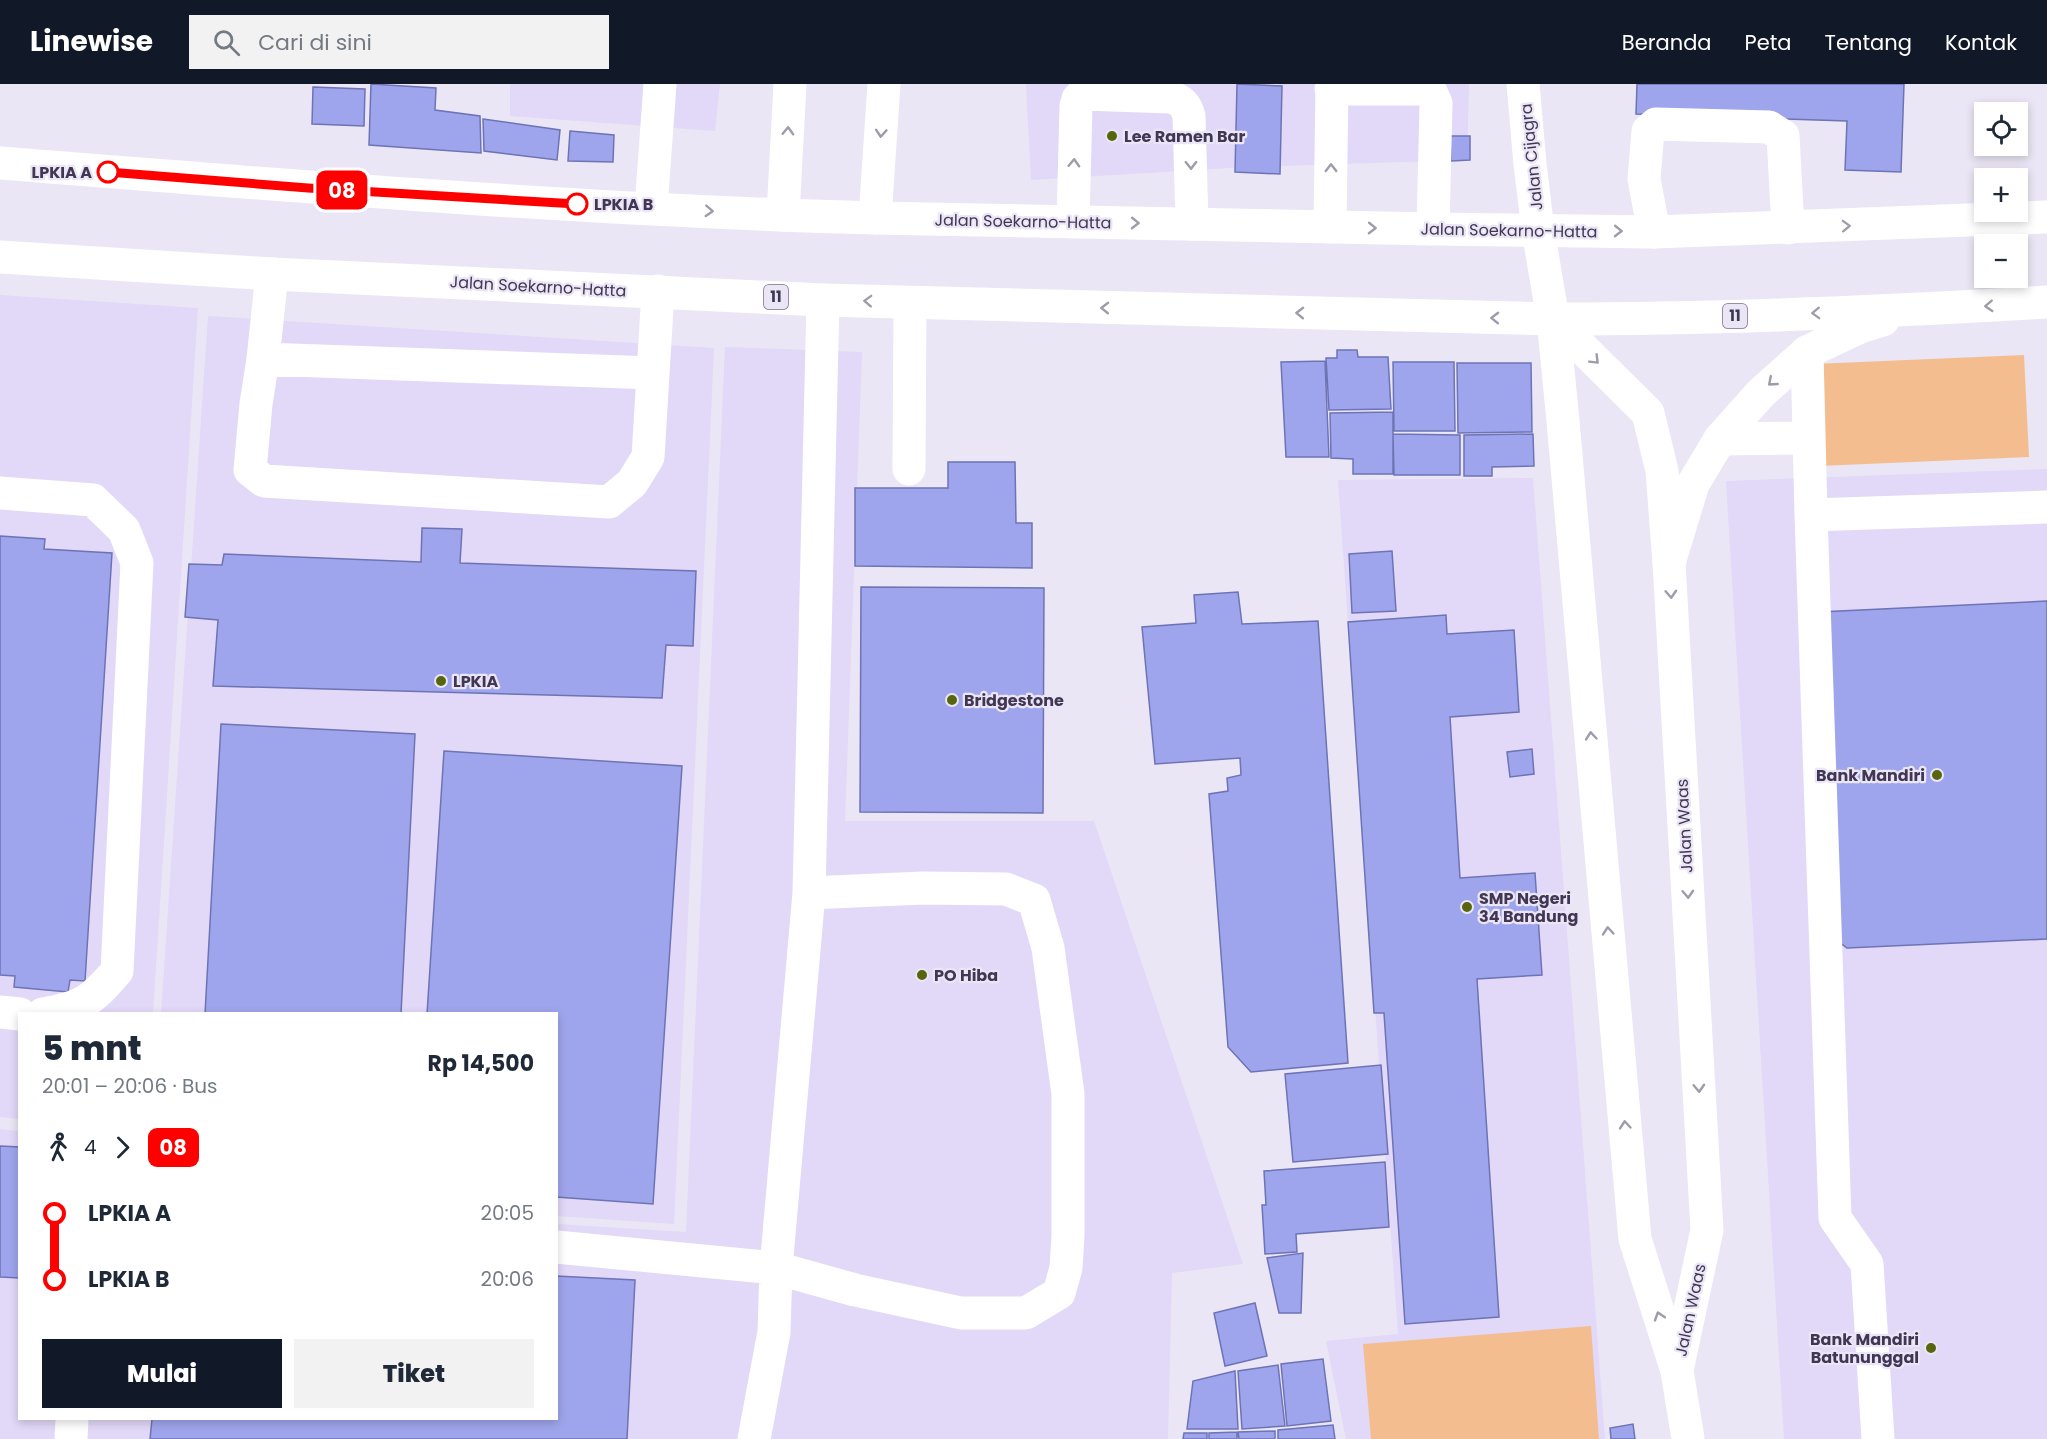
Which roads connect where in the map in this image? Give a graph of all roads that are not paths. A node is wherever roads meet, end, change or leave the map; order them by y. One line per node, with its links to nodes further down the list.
1 (660, 84): 7 (main road)
2 (790, 84): 8 (main road, one-way to 2)
3 (884, 84): 10 (main road, one-way to 10)
4 (1523, 84): 16 (main road, Jalan Cijagra)
5 (1331, 87): 13 (main road, one-way to 5); 15 (main road)
6 (0, 163): 7 (main road, Jalan Soekarno-Hatta)
7 (651, 208): 8 (main road, Jalan Soekarno-Hatta, one-way to 8)
8 (783, 215): 10 (main road, Jalan Soekarno-Hatta)
9 (2047, 217): 14 (main road, Jalan Soekarno-Hatta, one-way to 9)
10 (875, 218): 11 (main road, Jalan Soekarno-Hatta)
11 (1073, 222): 12 (main road, Jalan Soekarno-Hatta, one-way to 12); 12 (main road, one-way to 12)
12 (1192, 224): 13 (main road, Jalan Soekarno-Hatta)
13 (1330, 227): 15 (main road, Jalan Soekarno-Hatta, one-way to 15)
14 (1788, 228): 17 (main road, Jalan Soekarno-Hatta); 17 (main road)
15 (1433, 229): 16 (main road, Jalan Soekarno-Hatta)
16 (1538, 230): 17 (main road, Jalan Soekarno-Hatta, one-way to 17); 25 (main road, Jalan Waas)
17 (1654, 232)
18 (0, 257): 19 (main road, Jalan Soekarno-Hatta / 11)
19 (272, 274): 20 (main road, Jalan Soekarno-Hatta / 11); 27 (main road)
20 (658, 291): 21 (main road, Jalan Soekarno-Hatta / 11); 28 (main road)
21 (823, 300): 23 (main road, Jalan Soekarno-Hatta / 11, one-way to 21); 36 (main road)
22 (2047, 302): 24 (main road, Jalan Soekarno-Hatta / 11, one-way to 24)
23 (910, 303): 25 (main road, Jalan Soekarno-Hatta / 11, one-way to 23); 31 (main road)
24 (1916, 310): 25 (main road, Jalan Soekarno-Hatta / 11, one-way to 25); 26 (main road)
25 (1553, 319): 35 (main road, Jalan Waas, one-way to 35); 42 (main road, Jalan Waas, one-way to 25)
26 (1807, 352): 29 (main road); 30 (main road, one-way to 30)
27 (263, 360): 28 (main road); 28 (main road)
28 (653, 373)
29 (1809, 438): 30 (main road); 34 (main road)
30 (1720, 439): 35 (main road)
31 (909, 469)
32 (0, 493): 38 (main road)
33 (2047, 507): 34 (main road)
34 (1811, 515): 47 (main road)
35 (1669, 563): 42 (main road, Jalan Waas, one-way to 42)
36 (809, 893): 41 (main road); 41 (main road)
37 (0, 1012): 39 (main road)
38 (54, 1012)
39 (18, 1014)
40 (558, 1247): 41 (main road)
41 (776, 1268): 45 (main road)
42 (1677, 1371): 46 (main road, Jalan Waas)
43 (72, 1420): 44 (main road)
44 (71, 1439)
45 (754, 1439)
46 (1688, 1439)
47 (1878, 1439)

